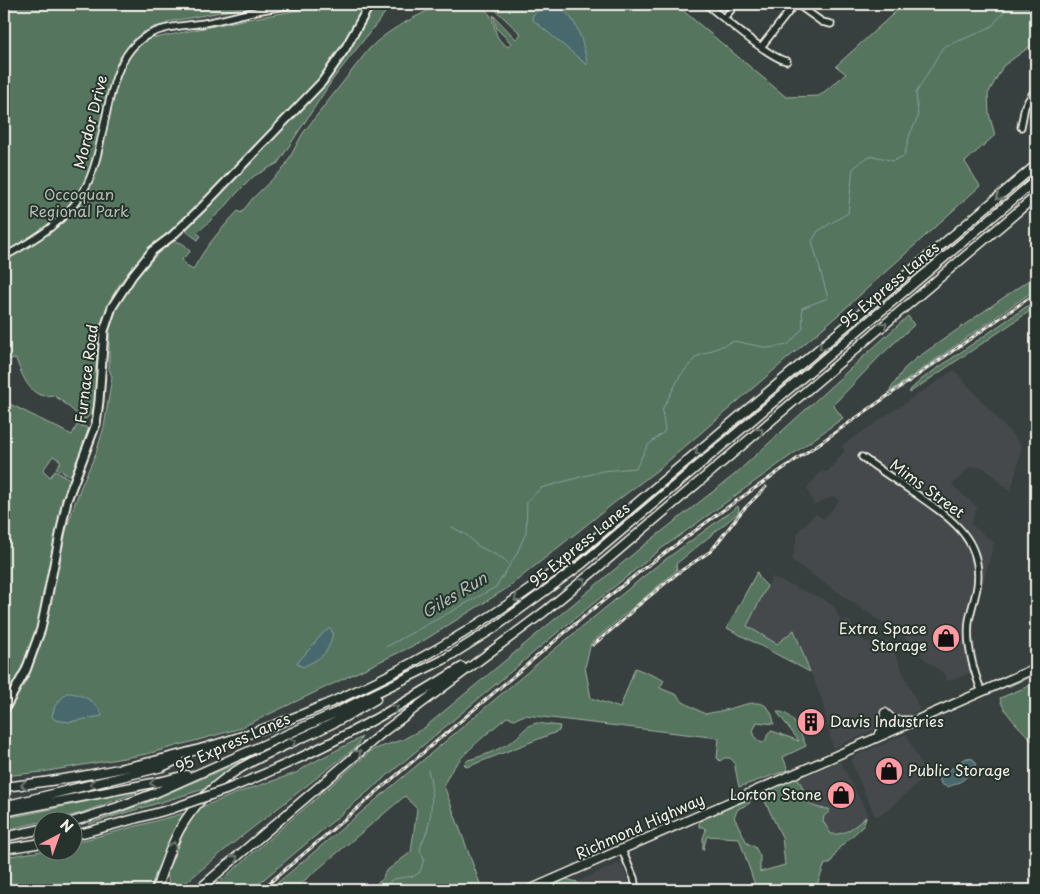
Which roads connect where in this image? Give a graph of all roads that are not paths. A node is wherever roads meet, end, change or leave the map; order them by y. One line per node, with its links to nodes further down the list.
1 (305, 4): 15 (street, Mordor Drive)
2 (370, 4): 21 (main road, Furnace Road)
3 (706, 4): 6 (street)
4 (736, 4): 6 (street)
5 (796, 4): 7 (street); 8 (street)
6 (724, 18): 8 (street)
7 (831, 24)
8 (761, 47): 9 (street)
9 (787, 61)
10 (1036, 88): 11 (street)
11 (1020, 127)
12 (1036, 166): 24 (highway, one-way to 24)
13 (1036, 180): 19 (highway, 95 Express Lanes)
14 (1036, 196): 17 (highway, one-way to 14)
15 (4, 257)
16 (862, 457): 20 (street, Mims Street)
17 (502, 642): 31 (highway, one-way to 17, bridge); 37 (highway, one-way to 17)
18 (1036, 668): 20 (highway, Richmond Highway)
19 (406, 680): 25 (highway, 95 Express Lanes); 36 (highway, one-way to 19)
20 (982, 692): 22 (highway, Richmond Highway)
21 (4, 710)
22 (918, 720): 23 (highway, Richmond Highway); 23 (highway)
23 (876, 738): 35 (highway, Richmond Highway)
24 (189, 753): 26 (highway, one-way to 26); 27 (highway, one-way to 27)
25 (217, 766): 28 (highway, one-way to 28); 29 (highway, 95 Express Lanes)
26 (4, 787)
27 (4, 806)
28 (4, 812)
29 (82, 819)
30 (32, 831): 32 (highway)
31 (82, 833)
32 (4, 837)
33 (32, 845): 34 (highway)
34 (4, 849)
35 (622, 850): 38 (highway, Richmond Highway); 39 (street)
36 (156, 890)
37 (198, 890)
38 (528, 890)
39 (636, 890)

